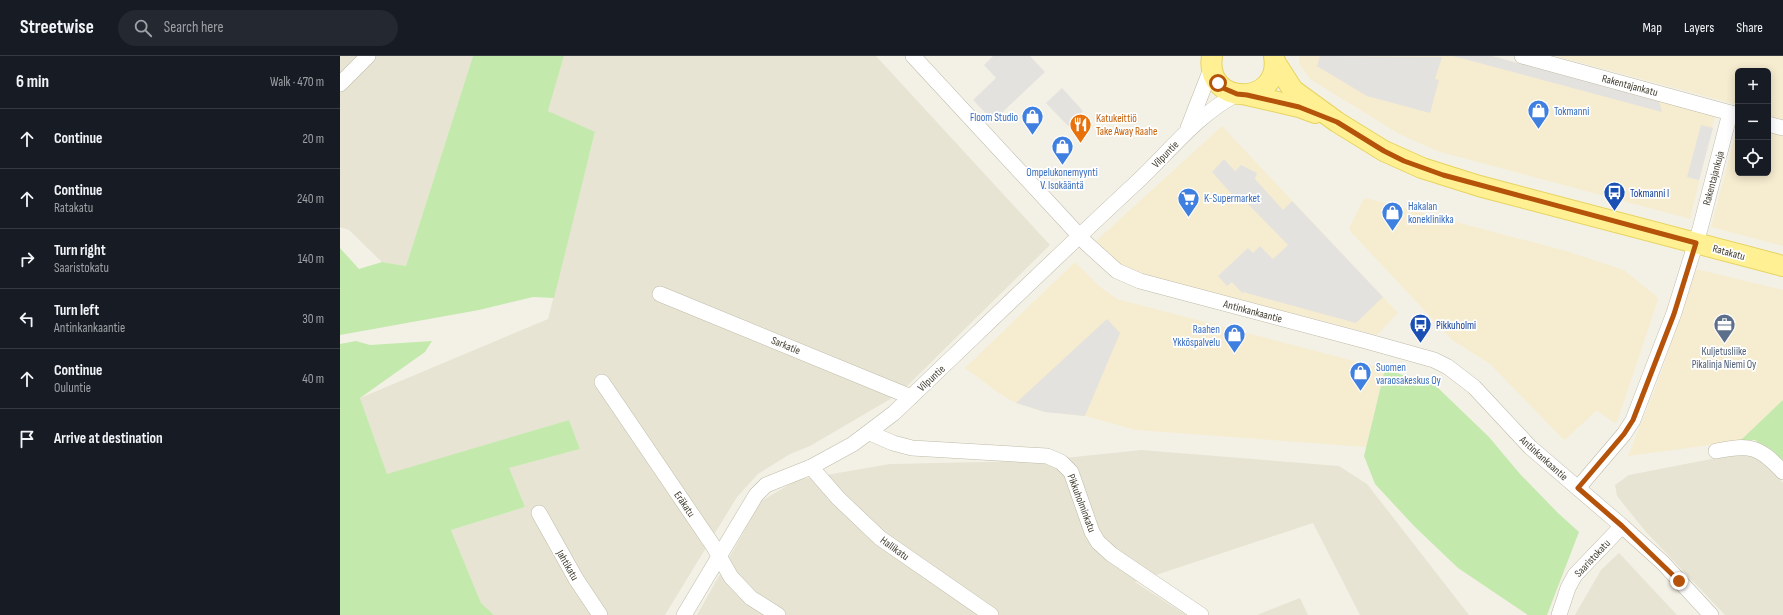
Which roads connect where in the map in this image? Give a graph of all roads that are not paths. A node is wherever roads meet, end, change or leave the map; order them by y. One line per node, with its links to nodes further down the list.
1 (368, 56): 6 (street)
2 (913, 56): 13 (street, Antinkankaantie)
3 (1522, 56): 8 (street, Rakentajankatu)
4 (1274, 59): 7 (main road); 9 (main road, Ratakatu)
5 (1210, 61): 7 (main road, Ratakatu); 12 (street, Vilpuntie)
6 (340, 84)
7 (1242, 94): 9 (main road, Ratakatu); 12 (street, Vilpuntie)
8 (1734, 114): 14 (street, Rakentajankuja)
9 (1337, 122): 14 (main road, Ratakatu)
10 (1771, 125): 11 (street)
11 (1783, 128)
12 (1186, 132): 13 (street, Vilpuntie)
13 (1079, 236): 18 (street, Vilpuntie); 23 (street, Antinkankaantie)
14 (1696, 243): 15 (main road, Ratakatu); 23 (street)
15 (1783, 266)
16 (660, 294): 18 (street, Sarkatie)
17 (602, 382): 26 (street, Eräkatu)
18 (911, 397): 19 (street, Vilpuntie)
19 (870, 433): 21 (street, Vilpuntie); 31 (street, Pikkuholminkatu)
20 (1716, 451): 22 (street)
21 (811, 466): 26 (street, Vilpuntie); 30 (street, Hallikatu)
22 (1783, 472)
23 (1578, 488): 25 (street, Antinkankaantie)
24 (539, 513): 27 (street, Jahtikatu)
25 (1622, 526): 32 (street, Saaristokatu); 33 (street, Antinkankaantie)
26 (719, 556): 28 (street, Vilpuntie); 29 (street, Eräkatu)
27 (600, 615)
28 (684, 615)
29 (778, 615)
30 (991, 615)
31 (1201, 615)
32 (1559, 615)
33 (1711, 615)

